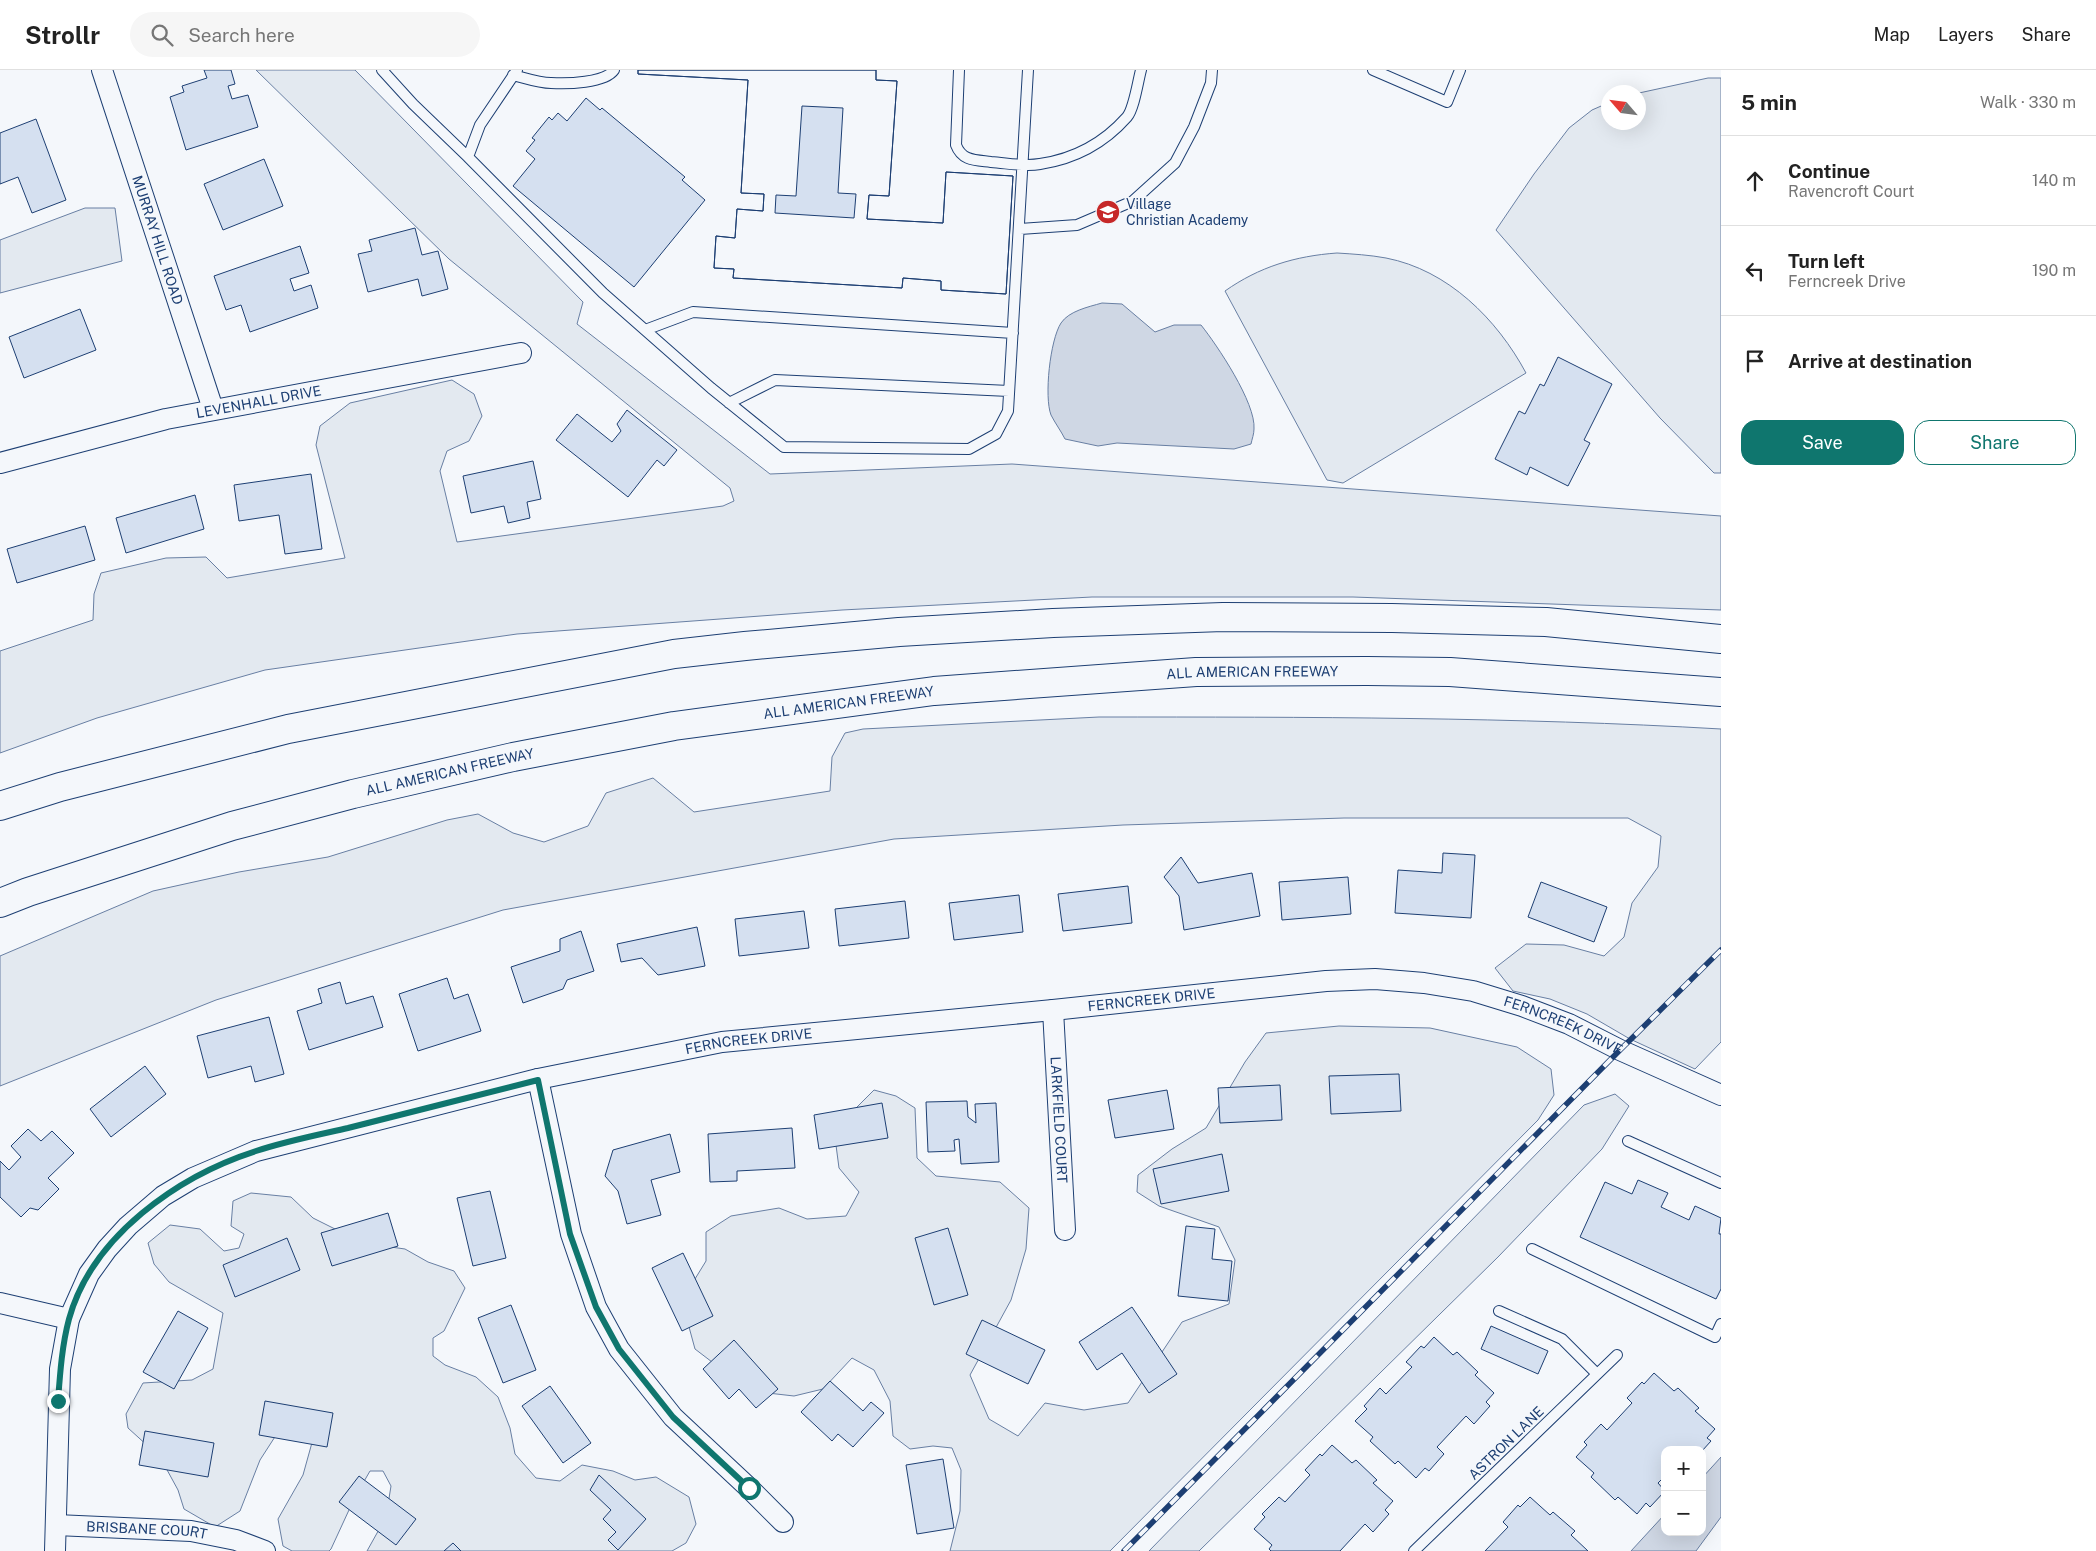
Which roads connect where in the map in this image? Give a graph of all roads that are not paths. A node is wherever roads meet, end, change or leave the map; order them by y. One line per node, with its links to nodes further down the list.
1 (102, 70): 19 (street, MURRAY HILL ROAD)
2 (382, 70): 11 (lane)
3 (614, 70): 10 (lane)
4 (959, 70): 12 (lane)
5 (1028, 70): 12 (lane)
6 (1142, 70): 12 (lane)
7 (1212, 70): 13 (lane)
8 (1373, 70): 9 (lane)
9 (1460, 70)
10 (515, 73): 11 (lane)
11 (468, 157): 14 (lane)
12 (1022, 165): 13 (lane)
13 (1020, 229): 15 (lane)
14 (645, 330): 15 (lane); 18 (lane)
15 (1013, 332): 17 (lane)
16 (521, 353): 19 (street, LEVENHALL DRIVE)
17 (1009, 391): 18 (lane); 18 (lane)
18 (729, 403)
19 (213, 409): 20 (street, LEVENHALL DRIVE)
20 (0, 463)
21 (1721, 639): 23 (highway)
22 (1721, 692): 24 (highway, ALL AMERICAN FREEWAY)
23 (0, 806)
24 (0, 903)
25 (1053, 1010): 26 (street, FERNCREEK DRIVE); 27 (street, FERNCREEK DRIVE); 30 (street, LARKFIELD COURT)
26 (538, 1080): 34 (street, FERNCREEK DRIVE); 38 (street)
27 (1721, 1095)
28 (1628, 1141): 29 (lane)
29 (1721, 1182)
30 (1065, 1230)
31 (1532, 1249): 35 (lane)
32 (0, 1303): 34 (street)
33 (1499, 1311): 37 (lane)
34 (69, 1319): 39 (street, FERNCREEK DRIVE)
35 (1721, 1324)
36 (1617, 1355): 37 (lane, ASTRON LANE)
37 (1597, 1374): 42 (lane, ASTRON LANE)
38 (783, 1522)
39 (56, 1525): 40 (street, FERNCREEK DRIVE); 41 (street, BRISBANE COURT)
40 (55, 1551)
41 (265, 1551)
42 (1414, 1551)

